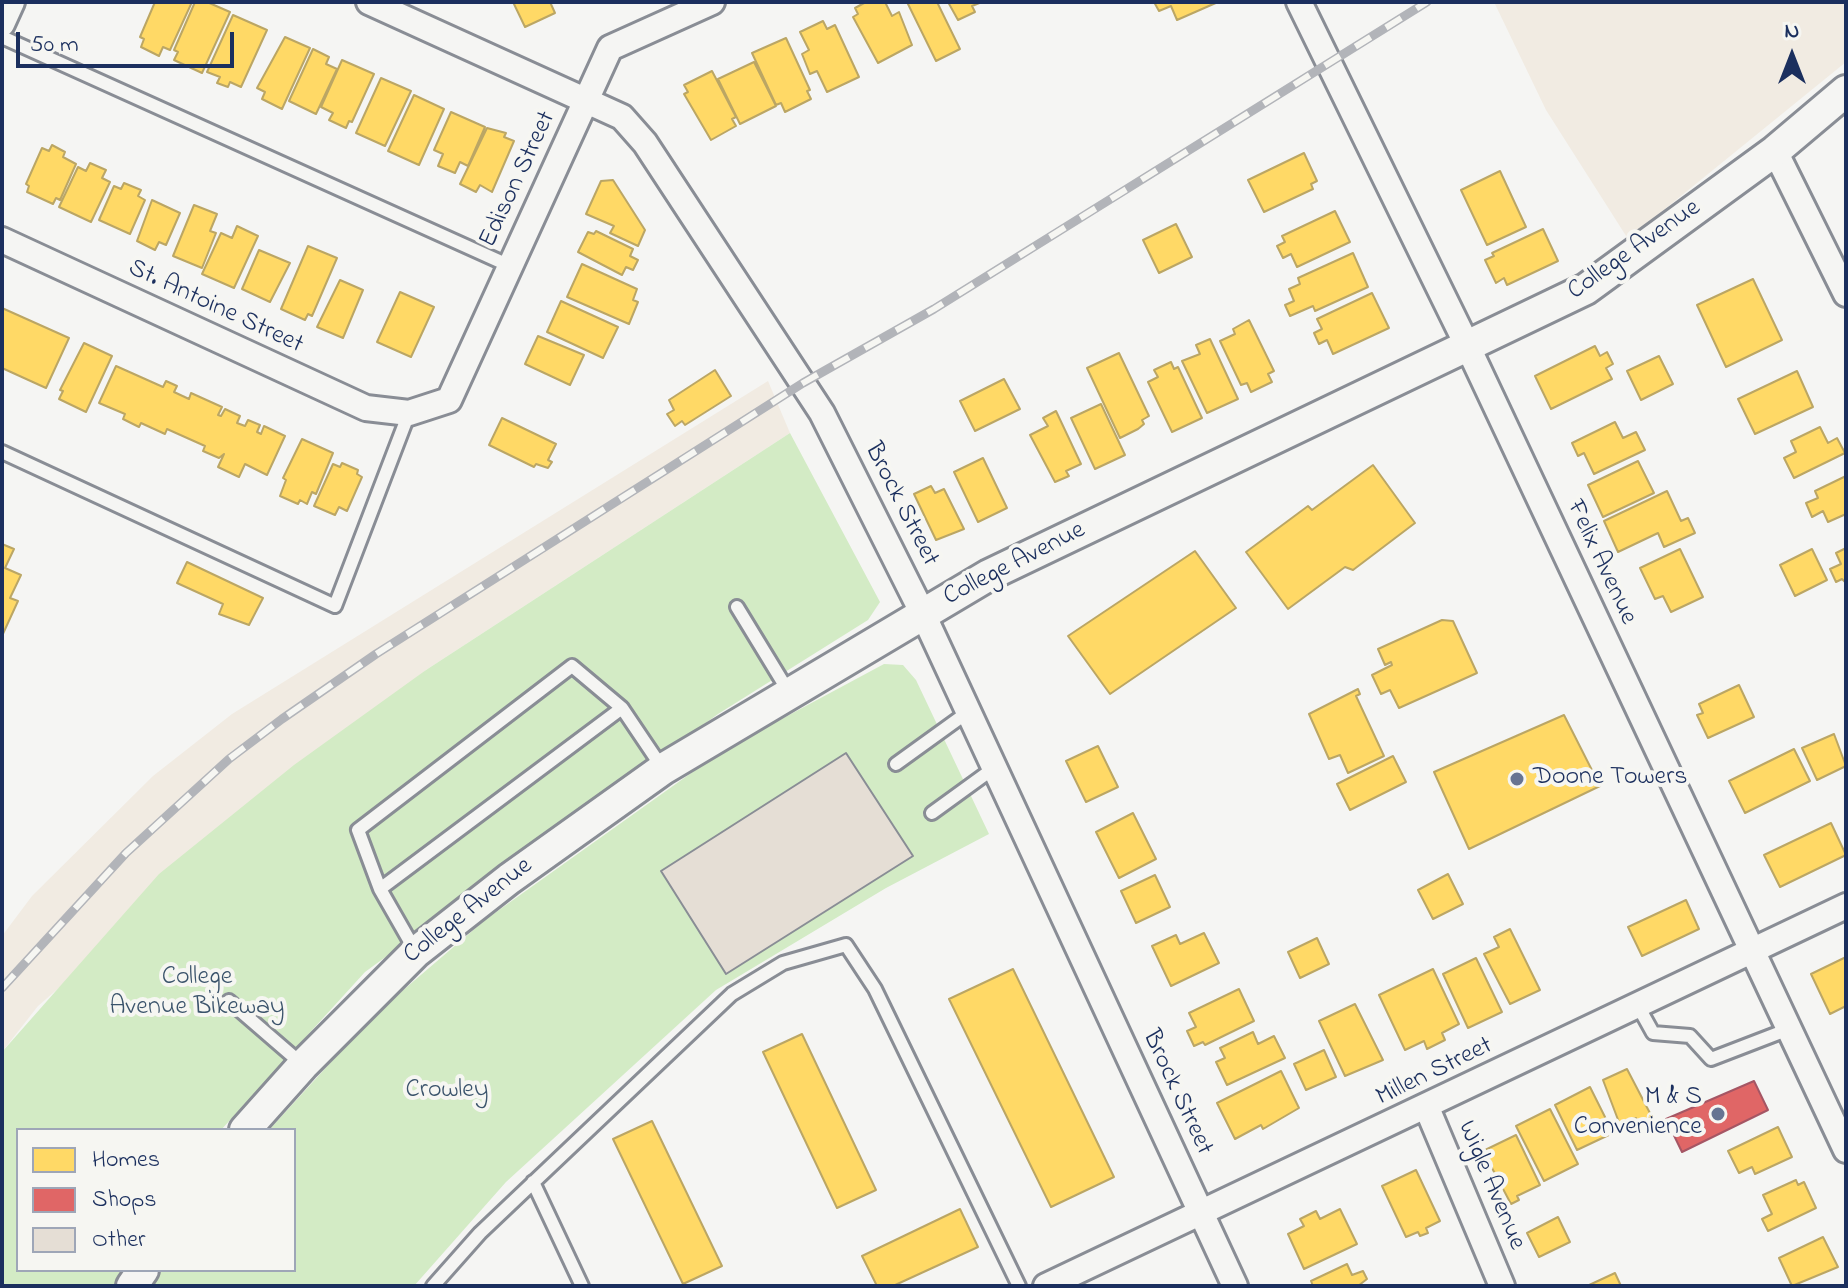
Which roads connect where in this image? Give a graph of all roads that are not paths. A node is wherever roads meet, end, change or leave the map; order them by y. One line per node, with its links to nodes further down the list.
1 (12, 2): 5 (street)
2 (712, 2): 8 (street, Edison Street)
3 (1299, 2): 13 (street, Felix Avenue)
4 (381, 4): 8 (street, Brock Street)
5 (2, 24)
6 (2, 37): 11 (lane)
7 (1846, 91): 9 (street, College Avenue)
8 (586, 100): 11 (street, Edison Street); 17 (street, Brock Street)
9 (1775, 151): 12 (street); 13 (street, College Avenue)
10 (2, 240): 14 (street, St. Antoine Street)
11 (510, 266): 14 (street, Edison Street)
12 (1846, 294)
13 (1467, 345): 17 (street, College Avenue); 27 (street, Felix Avenue)
14 (409, 413): 15 (lane)
15 (2, 452)
16 (737, 607): 18 (lane)
17 (923, 614): 18 (street, College Avenue); 20 (street, Brock Street)
18 (790, 694): 23 (street, College Avenue)
19 (622, 708): 23 (lane); 25 (lane); 25 (lane)
20 (968, 712): 21 (lane); 22 (street, Brock Street)
21 (896, 764)
22 (994, 768): 24 (lane); 37 (street, Brock Street)
23 (663, 769): 28 (street, College Avenue)
24 (932, 813)
25 (380, 889): 28 (lane)
26 (1846, 906): 27 (street, Millen Street)
27 (1752, 950): 30 (street, Millen Street); 31 (street, Felix Avenue)
28 (416, 952): 32 (street, College Avenue)
29 (229, 1001): 32 (lane)
30 (1638, 1006): 31 (lane); 33 (street, Millen Street)
31 (1789, 1029): 35 (street, Felix Avenue)
32 (303, 1065): 34 (street, College Avenue)
33 (1427, 1108): 37 (street, Millen Street); 43 (street, Wigle Avenue)
34 (247, 1128)
35 (1846, 1150)
36 (533, 1182): 38 (lane); 39 (lane); 40 (lane)
37 (1201, 1213): 41 (street, Millen Street); 42 (street, Brock Street)
38 (433, 1286)
39 (582, 1286)
40 (1019, 1286)
41 (1046, 1286)
42 (1235, 1286)
43 (1502, 1286)

